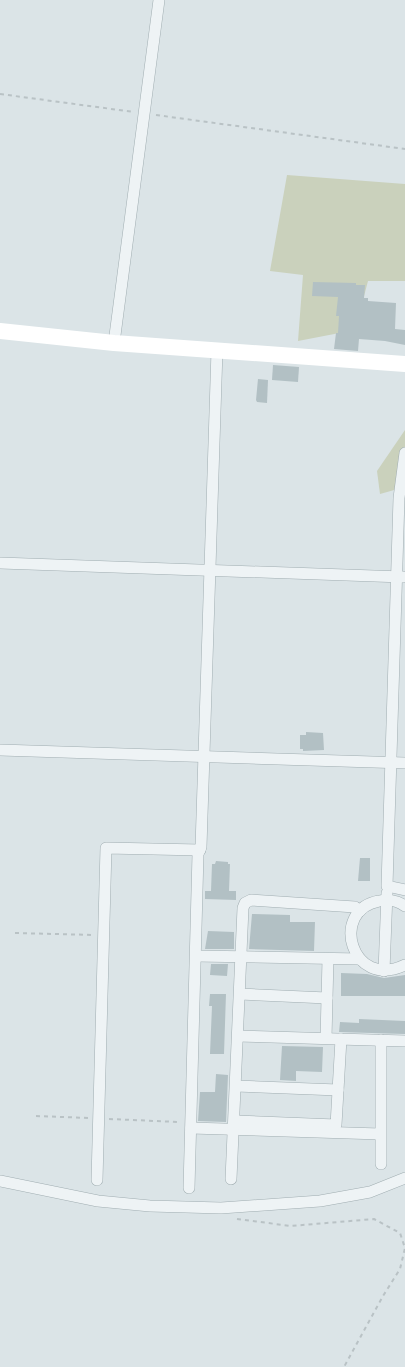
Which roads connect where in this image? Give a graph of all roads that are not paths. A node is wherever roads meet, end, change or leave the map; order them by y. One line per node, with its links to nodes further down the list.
1 (160, 0): 3 (street)
2 (0, 331): 3 (street)
3 (114, 343): 4 (street)
4 (216, 350): 5 (street); 8 (street)
5 (405, 364)
6 (405, 453): 9 (street)
7 (0, 563): 8 (street)
8 (210, 570): 9 (street); 12 (street)
9 (401, 577): 10 (street)
10 (400, 645): 13 (street)
11 (0, 750): 12 (street)
12 (203, 756): 13 (street); 15 (street)
13 (391, 763): 14 (street); 16 (street)
14 (405, 763)
15 (200, 850): 21 (street); 42 (street)
16 (387, 886): 17 (street); 18 (street)
17 (405, 890)
18 (386, 900): 19 (street); 20 (street); 26 (street)
19 (405, 906)
20 (360, 911): 22 (street); 24 (street)
21 (196, 956): 22 (street); 36 (street)
22 (241, 957): 23 (street); 27 (street)
23 (328, 959): 24 (street); 28 (street)
24 (360, 959): 26 (street)
25 (405, 965): 26 (street)
26 (384, 971)
27 (240, 994): 28 (street); 29 (street)
28 (327, 998): 30 (street)
29 (238, 1036): 30 (street); 34 (street)
30 (326, 1038): 31 (street)
31 (341, 1039): 32 (street); 35 (street)
32 (381, 1040): 33 (street); 38 (street)
33 (405, 1041)
34 (236, 1086): 35 (street); 37 (street)
35 (338, 1090): 37 (street)
36 (191, 1125): 37 (street); 44 (street)
37 (234, 1125): 38 (street); 40 (street)
38 (380, 1134): 39 (street)
39 (381, 1164)
40 (231, 1178)
41 (405, 1178): 43 (street)
42 (97, 1180)
43 (0, 1181)
44 (190, 1188)

